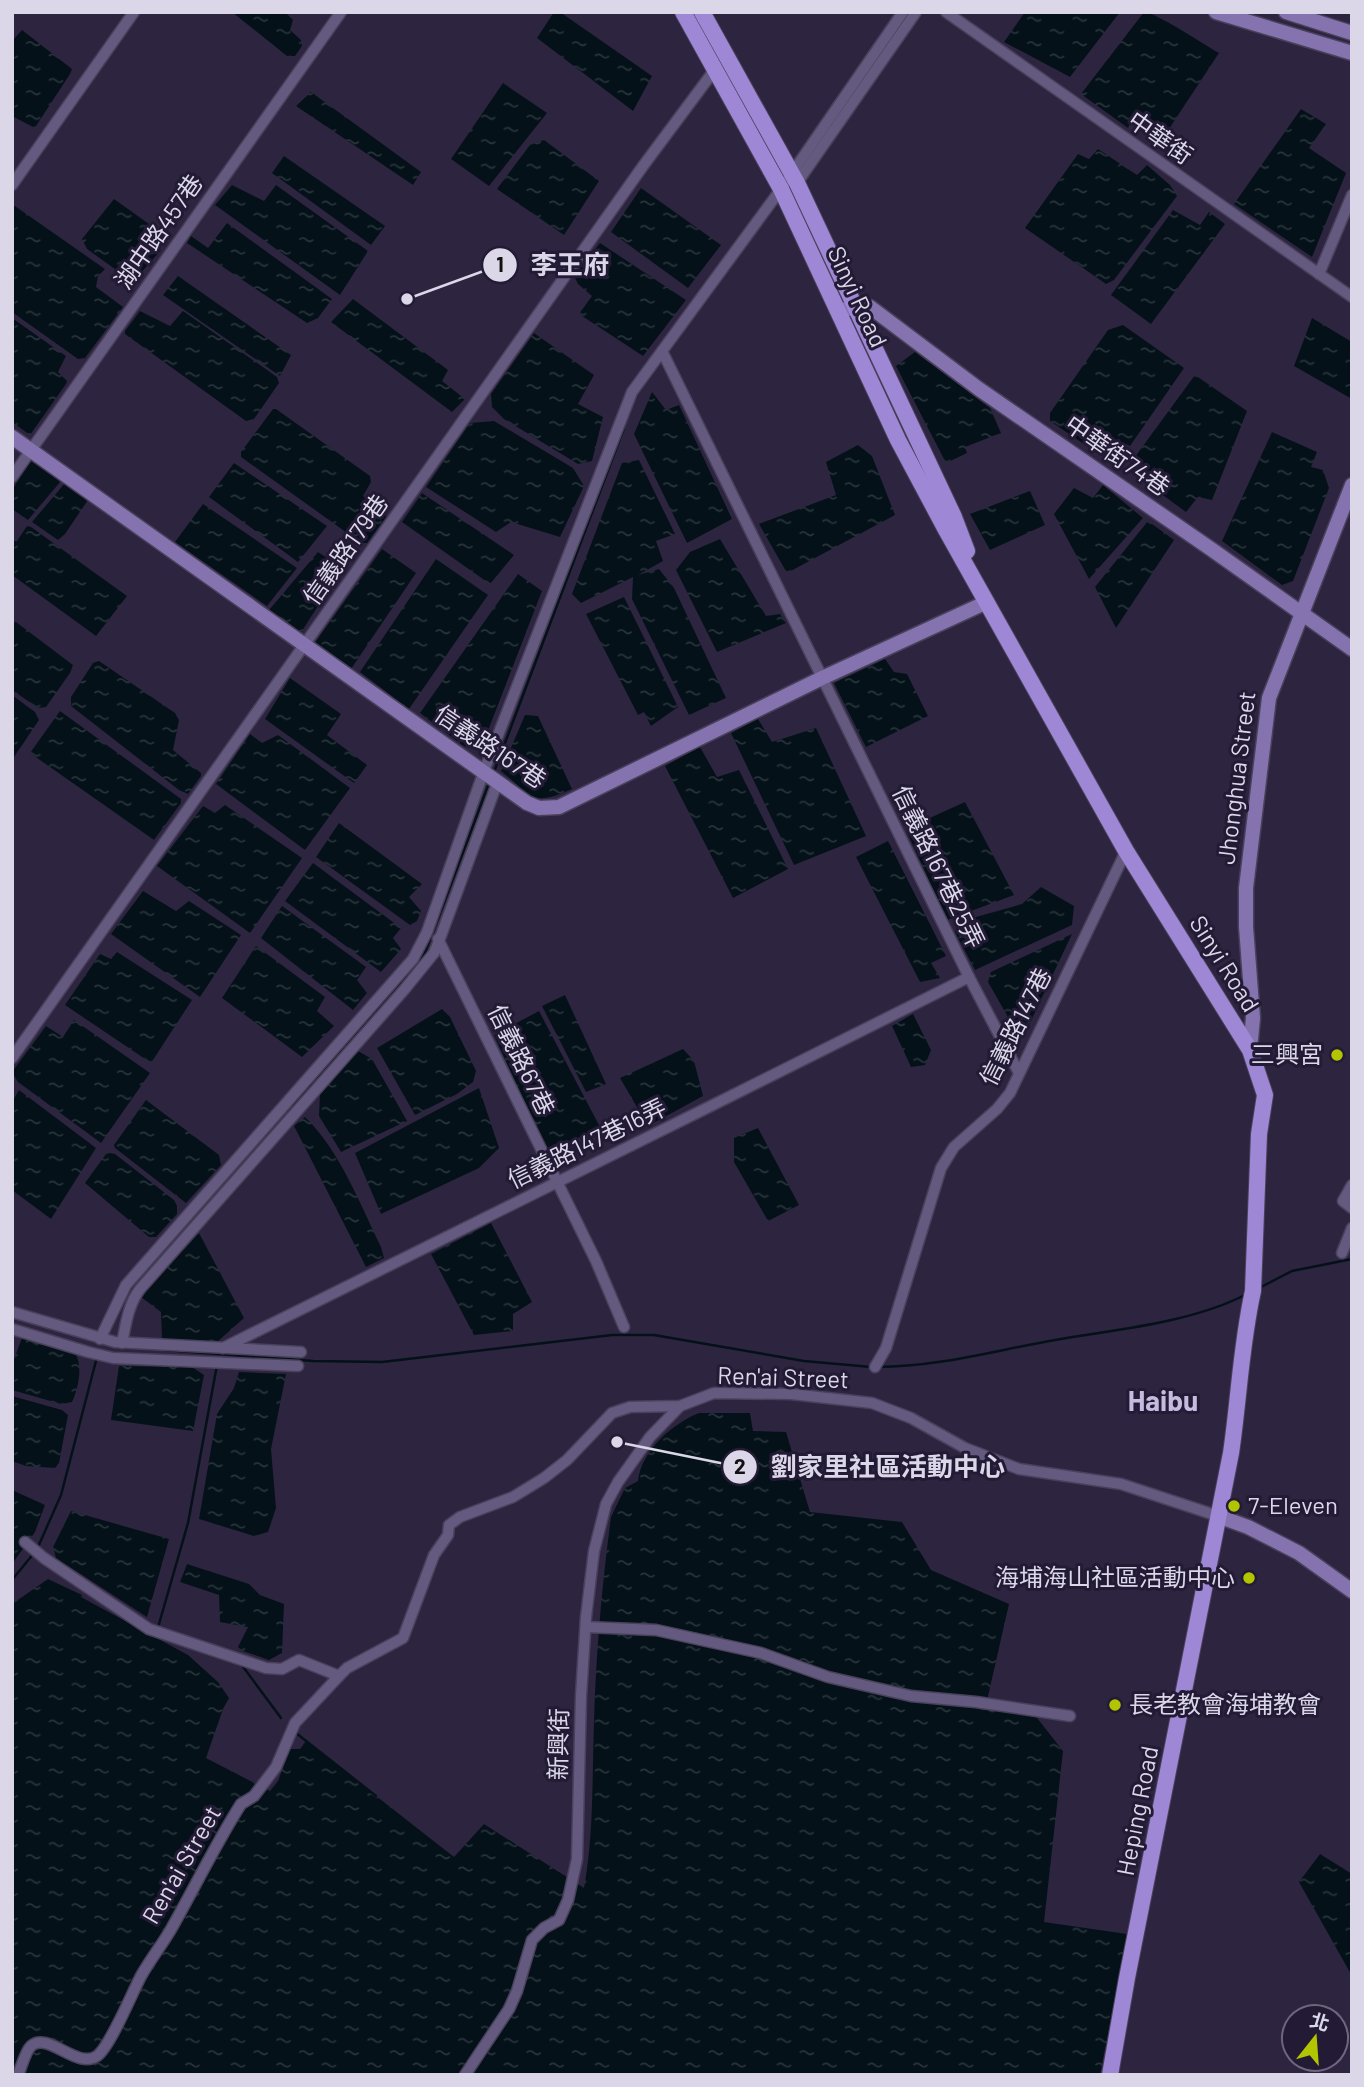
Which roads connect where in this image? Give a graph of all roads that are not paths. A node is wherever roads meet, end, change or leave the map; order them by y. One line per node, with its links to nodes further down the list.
1 (134, 12): 14 (street)
2 (341, 12): 22 (street, 湖中路457巷)
3 (683, 12): 12 (main road, Sinyi Road)
4 (702, 12): 13 (main road, Sinyi Road)
5 (903, 12): 13 (street)
6 (916, 12): 13 (street)
7 (946, 12): 16 (street, 中華街)
8 (1216, 12): 11 (street)
9 (1286, 12): 10 (street)
10 (1352, 33)
11 (1352, 54)
12 (716, 68): 13 (main road, Sinyi Road); 27 (street, 信義路179巷)
13 (790, 182): 18 (main road, Sinyi Road); 19 (main road, Sinyi Road); 20 (street)
14 (12, 185)
15 (1352, 195): 16 (street)
16 (1319, 274): 17 (street, 中華街)
17 (1352, 297)
18 (855, 308): 19 (street); 25 (main road, Sinyi Road); 26 (street, 中華街74巷)
19 (838, 310): 25 (main road, Sinyi Road)
20 (662, 351): 29 (street, 信義路167巷25弄); 30 (street)
21 (12, 437): 22 (street, 信義路167巷)
22 (31, 450): 23 (street, 湖中路457巷); 27 (street, 信義路167巷)
23 (12, 477)
24 (1352, 485): 26 (street, Jhonghua Street)
25 (987, 602): 29 (street, 信義路167巷); 31 (main road, Sinyi Road)
26 (1301, 615): 28 (street, 中華街74巷); 35 (street, Jhonghua Street)
27 (304, 646): 30 (street, 信義路167巷); 36 (street, 信義路179巷)
28 (1352, 649)
29 (822, 678): 30 (street, 信義路167巷); 34 (street, 信義路167巷25弄)
30 (491, 776): 32 (street); 33 (street)
31 (1126, 851): 35 (main road, Sinyi Road); 37 (street, 信義路147巷)
32 (427, 932): 33 (street, 信義路67巷); 46 (street)
33 (439, 941): 38 (street, 信義路67巷); 46 (street)
34 (969, 977): 37 (street, 信義路167巷25弄); 38 (street, 信義路147巷16弄)
35 (1250, 1050): 52 (main road, Sinyi Road)
36 (12, 1058)
37 (1019, 1073): 50 (street, 信義路147巷)
38 (556, 1181): 44 (street, 信義路67巷); 47 (street, 信義路147巷16弄)
39 (1352, 1185): 40 (street)
40 (1352, 1209)
41 (1352, 1228): 42 (street)
42 (1342, 1253)
43 (12, 1312): 46 (street)
44 (624, 1326)
45 (12, 1329): 49 (street)
46 (110, 1341): 47 (street)
47 (223, 1348): 48 (street)
48 (302, 1352)
49 (298, 1366)
50 (875, 1367)
51 (680, 1406): 52 (street, Ren'ai Street); 55 (street, 新興街); 56 (street, Ren'ai Street)
52 (1218, 1516): 54 (street); 60 (main road, Heping Road)
53 (30, 1547): 56 (street)
54 (1352, 1591)
55 (586, 1627): 57 (street); 59 (street, 新興街)
56 (340, 1675): 58 (street, Ren'ai Street)
57 (1070, 1716)
58 (18, 2075)
59 (465, 2075)
60 (1111, 2075)

